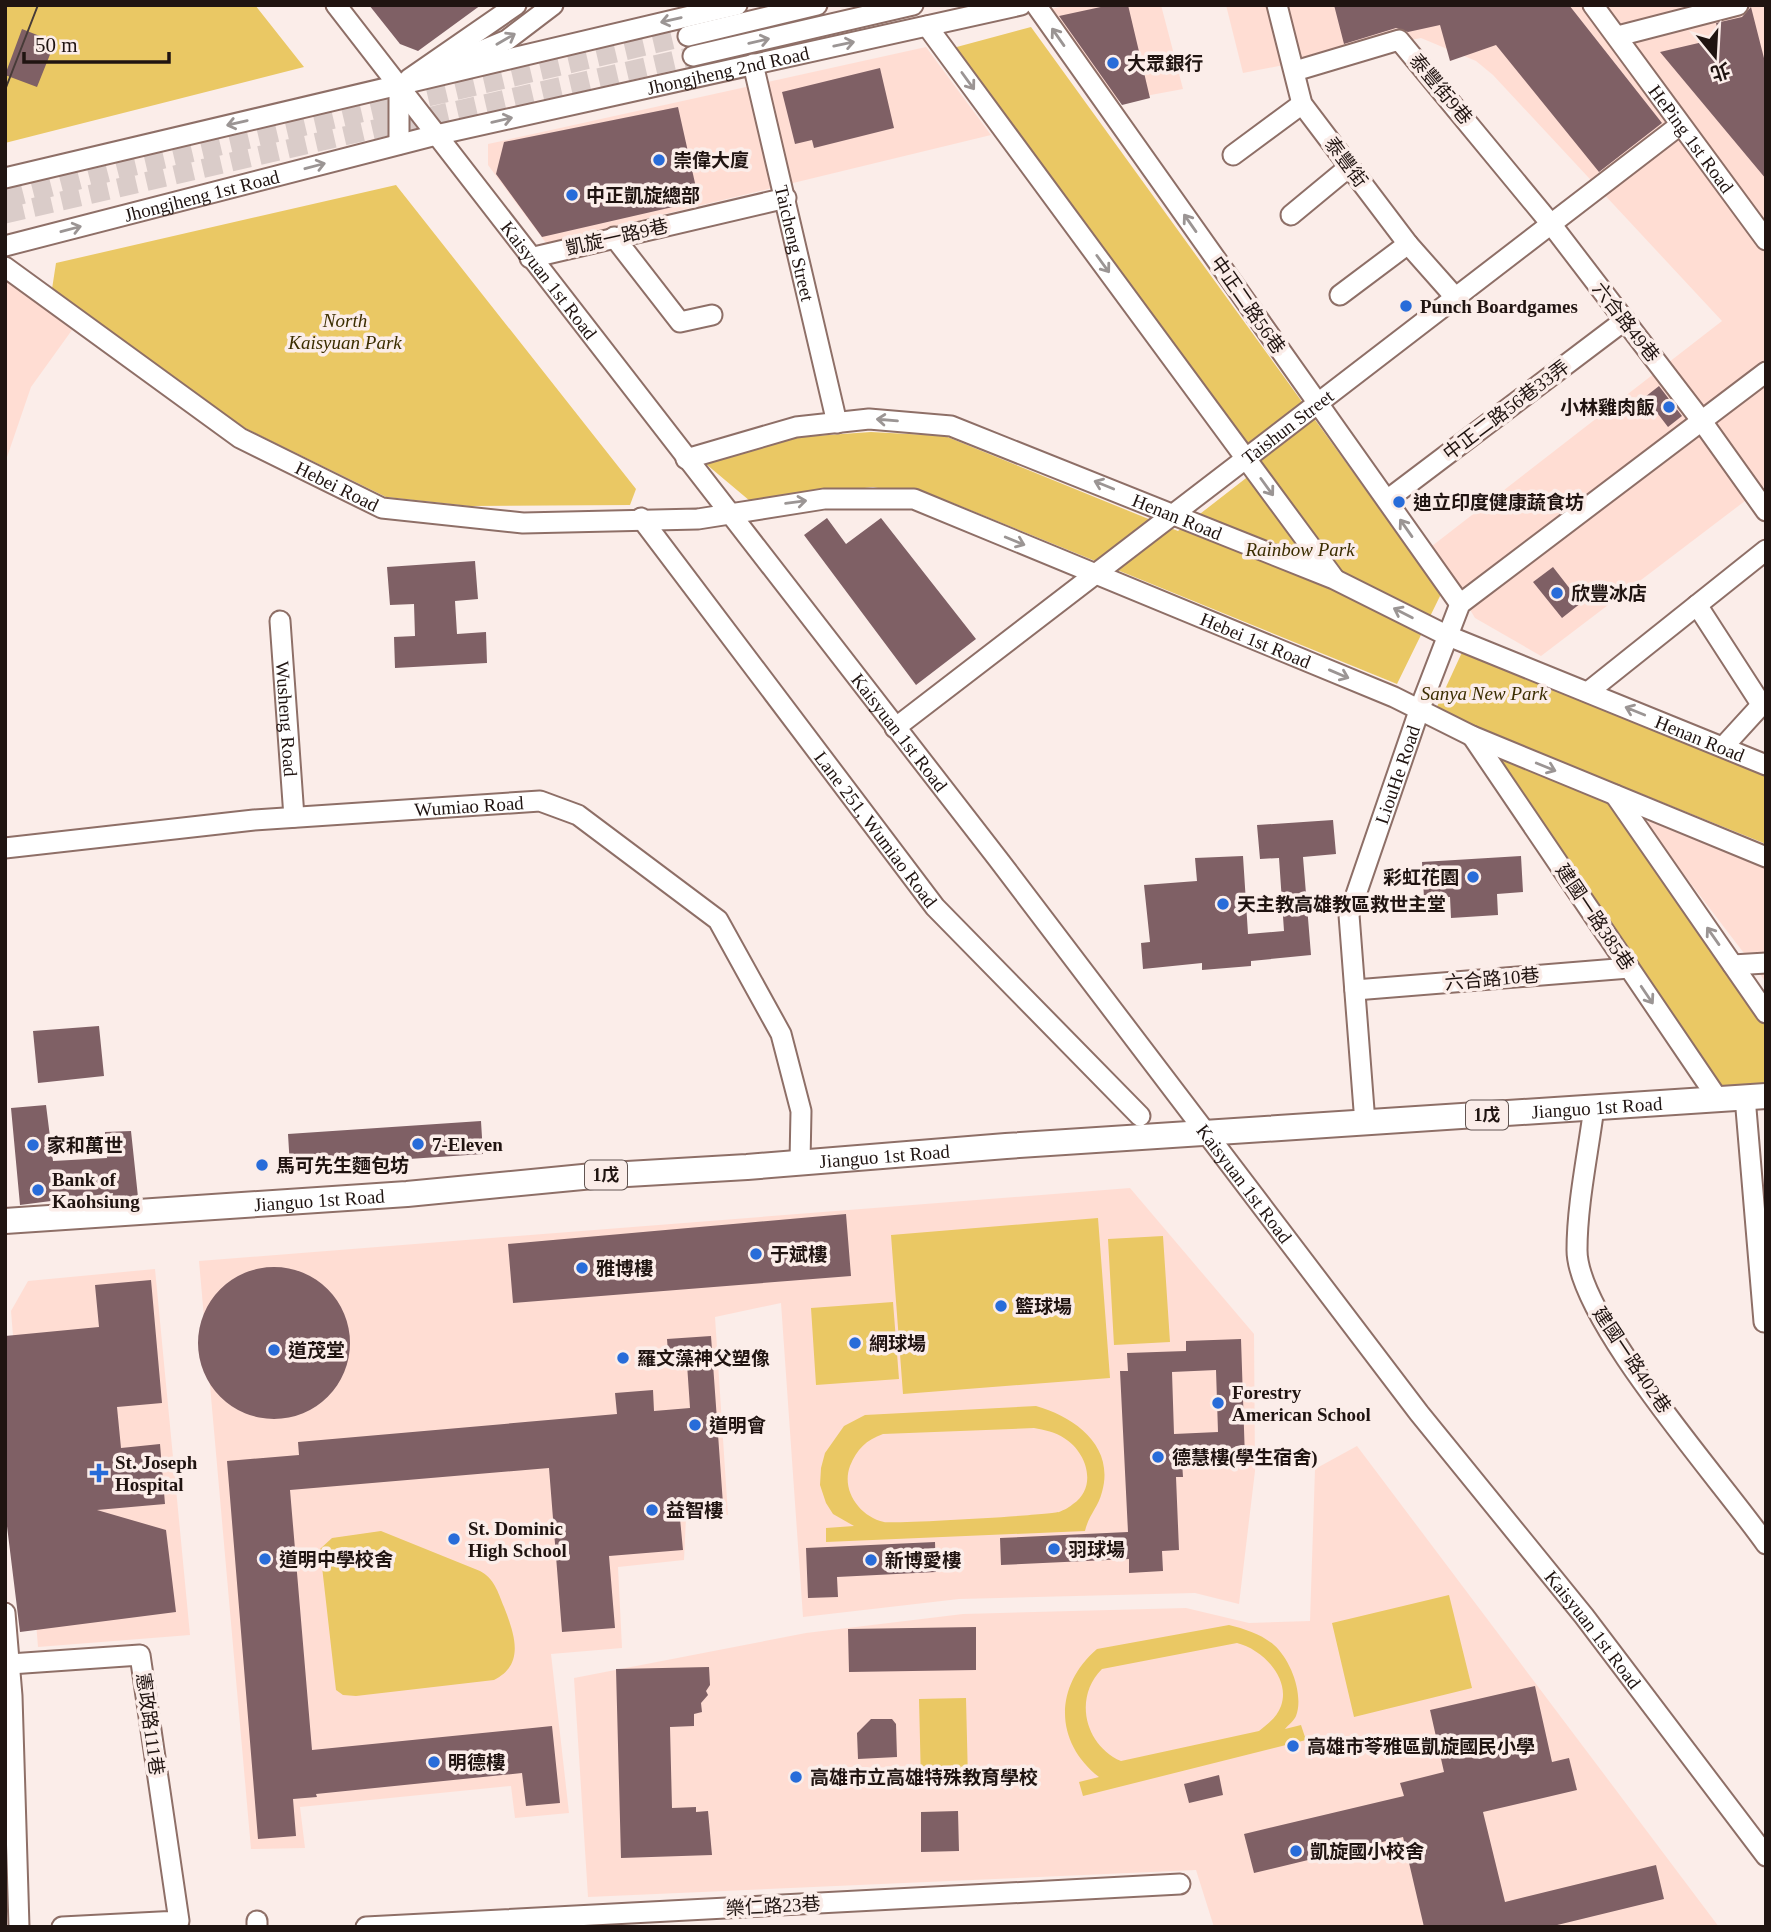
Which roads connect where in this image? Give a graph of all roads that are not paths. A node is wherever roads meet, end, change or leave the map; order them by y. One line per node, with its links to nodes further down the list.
1 (337, 5): 18 (street, Kaisyuan 1st Road)
2 (516, 5): 18 (street)
3 (553, 5): 18 (street, one-way to 3)
4 (737, 5): 18 (street, one-way to 18)
5 (817, 5): 13 (street)
6 (913, 5): 15 (street, Jhongjheng 2nd Road, one-way to 6)
7 (1021, 5): 12 (street, Jhongjheng 2nd Road)
8 (1036, 5): 40 (street, 中正二路56巷, one-way to 8)
9 (1277, 5): 17 (street, 泰豐街)
10 (1593, 5): 14 (street)
11 (1738, 5): 14 (street)
12 (928, 26): 16 (street, Jhongjheng 2nd Road, one-way to 12); 43 (street, one-way to 43)
13 (688, 36)
14 (1618, 36): 20 (street, HePing 1st Road)
15 (693, 56)
16 (753, 64): 21 (street, Jhongjheng 2nd Road, one-way to 16); 26 (street, Taicheng Street)
17 (1295, 71): 19 (street, 泰豐街); 28 (street, 泰豐街9巷)
18 (399, 85): 21 (street, Kaisyuan 1st Road); 22 (street); 25 (street, one-way to 25)
19 (1302, 104): 23 (street); 24 (street, 泰豐街)
20 (1679, 125): 28 (street, Taishun Street); 30 (street, HePing 1st Road)
21 (436, 135): 22 (street, Jhongjheng 2nd Road); 33 (street, Kaisyuan 1st Road)
22 (399, 144): 32 (street, Jhongjheng 1st Road, one-way to 22)
23 (1233, 155)
24 (1349, 167): 27 (street); 31 (street, 泰豐街)
25 (5, 178)
26 (786, 198): 29 (street, 凱旋一路9巷); 42 (street, Taicheng Street)
27 (1291, 215)
28 (1551, 224): 36 (street, Taishun Street); 38 (street, 六合路49巷)
29 (614, 237): 33 (street, 凱旋一路9巷); 37 (street)
30 (1766, 240)
31 (1408, 244): 35 (street); 36 (street, 泰豐街)
32 (5, 246)
33 (530, 257): 44 (street, Kaisyuan 1st Road)
34 (5, 267): 49 (street, Hebei Road)
35 (1340, 295)
36 (1455, 297): 40 (street, Taishun Street)
37 (712, 315)
38 (1625, 320): 41 (street, 六合路49巷); 45 (street, 中正二路56巷33弄)
39 (1766, 372): 41 (street, LiouHe Road)
40 (1317, 403): 43 (street, Taishun Street); 45 (street, 中正二路56巷)
41 (1701, 419): 47 (street, 六合路49巷); 53 (street, LiouHe Road)
42 (837, 423): 44 (street, Henan Road); 48 (street, Henan Road, one-way to 42)
43 (1246, 458): 48 (street, Taishun Street); 52 (street, one-way to 52)
44 (687, 459): 46 (street, Kaisyuan 1st Road)
45 (1387, 500): 53 (street, 中正二路56巷, one-way to 45)
46 (727, 510): 49 (street, Hebei Road); 51 (street, Hebei 1st Road, one-way to 51); 60 (street, Kaisyuan 1st Road)
47 (1766, 511)
48 (1175, 513): 51 (street, Taishun Street); 52 (street, Henan Road)
49 (641, 519): 76 (street, Lane 251, Wumiao Road)
50 (1766, 550): 54 (street)
51 (1095, 574): 59 (street, Hebei 1st Road, one-way to 59); 60 (street, Taishun Street)
52 (1334, 579): 56 (street, Henan Road, one-way to 52)
53 (1460, 604): 56 (street, LiouHe Road)
54 (1697, 605): 57 (street); 58 (street)
55 (280, 621): 65 (street, Wusheng Road)
56 (1446, 635): 57 (street, Henan Road); 59 (street, LiouHe Road)
57 (1588, 692): 62 (street, Henan Road, one-way to 57)
58 (1763, 702): 62 (street)
59 (1420, 708): 61 (street, Hebei 1st Road); 71 (street, LiouHe Road)
60 (895, 728): 78 (street, Kaisyuan 1st Road)
61 (1472, 736): 64 (street, Hebei 1st Road, one-way to 64); 70 (street, 建國一路385巷)
62 (1723, 747): 63 (street, Henan Road)
63 (1766, 765)
64 (1615, 795): 67 (street, Hebei 1st Road); 69 (street, one-way to 64)
65 (293, 817): 66 (street, Wumiao Road); 79 (street, Wumiao Road)
66 (5, 848)
67 (1766, 857)
68 (1766, 962): 69 (street)
69 (1733, 965): 72 (street)
70 (1629, 968): 71 (street, 六合路10巷); 74 (street, 建國一路385巷, one-way to 74)
71 (1355, 990): 77 (street, LiouHe Road)
72 (1766, 1013)
73 (1755, 1097): 74 (main road, Jianguo 1st Road / 1戊); 81 (street)
74 (1718, 1099): 75 (main road, Jianguo 1st Road / 1戊)
75 (1594, 1107): 77 (main road, Jianguo 1st Road / 1戊); 82 (street, 建國一路402巷)
76 (1140, 1116)
77 (1365, 1123): 78 (main road, Jianguo 1st Road / 1戊)
78 (1208, 1134): 79 (main road, Jianguo 1st Road / 1戊); 86 (street, Kaisyuan 1st Road)
79 (800, 1162): 80 (main road, Jianguo 1st Road / 1戊)
80 (5, 1221)
81 (1764, 1322)
82 (1766, 1544)
83 (5, 1613): 84 (street)
84 (10, 1664): 85 (street); 89 (street, 憲政路111巷)
85 (8, 1696): 88 (street)
86 (1766, 1856)
87 (1180, 1885): 90 (street, 樂仁路23巷)
88 (19, 1927)
89 (62, 1927)
90 (366, 1927)

